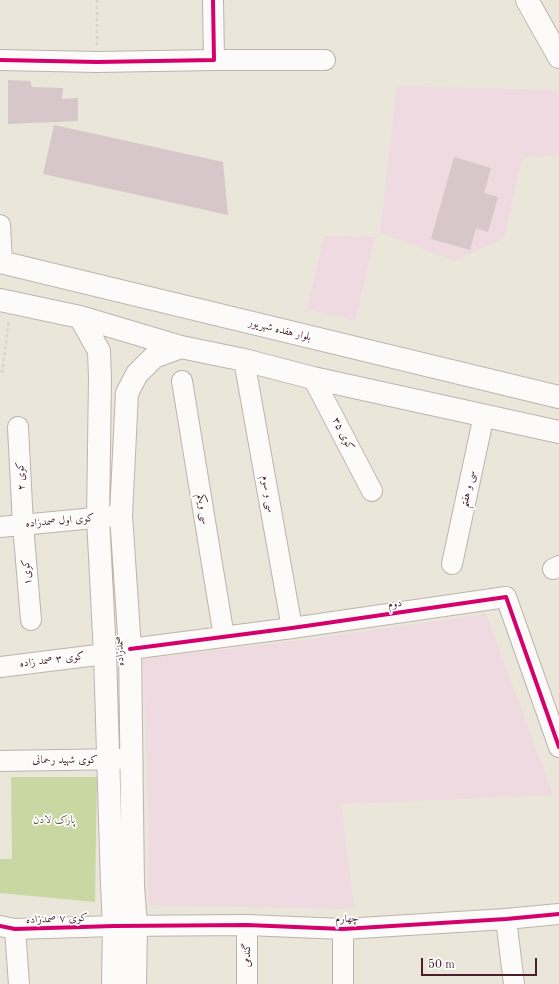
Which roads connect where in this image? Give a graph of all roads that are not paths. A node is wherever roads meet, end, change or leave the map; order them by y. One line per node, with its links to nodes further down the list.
1 (213, 0): 5 (street)
2 (527, 0): 3 (main road)
3 (559, 57)
4 (0, 60): 5 (street)
5 (214, 60): 6 (street)
6 (325, 60)
7 (0, 225): 8 (street)
8 (1, 263): 15 (main road, بلوار هفده شهریور)
9 (6, 301): 10 (main road)
10 (80, 317): 11 (main road); 21 (main road, صمدزاده)
11 (181, 347): 12 (main road); 20 (main road, صمدزاده)
12 (244, 360): 13 (main road); 26 (street, سی و سوم)
13 (313, 378): 16 (main road); 19 (street, کوی ۳۵)
14 (182, 381): 27 (street, سی ویکم)
15 (559, 398)
16 (484, 415): 18 (main road); 24 (street, سی و هفتم)
17 (18, 427): 22 (street, کوی ۲)
18 (559, 432)
19 (372, 491)
20 (121, 516): 21 (street, کوی اول صمدزاده); 28 (main road, صمدزاده)
21 (98, 518): 22 (street, کوی اول صمدزاده); 29 (main road, صمدزاده)
22 (23, 525): 23 (street, کوی اول صمدزاده); 25 (street, کوی۱)
23 (0, 527)
24 (452, 564)
25 (31, 620)
26 (292, 628): 27 (street, دوم); 31 (street, دوم)
27 (224, 637): 28 (street, دوم)
28 (130, 649): 29 (main road); 32 (main road, صمدزاده)
29 (105, 654): 30 (street, کوی ۳ صمد زاده); 33 (main road, صمدزاده)
30 (0, 667)
31 (559, 747)
32 (131, 759): 33 (street, کوی شهید رحمانی); 39 (main road, صمدزاده)
33 (108, 760): 34 (street, کوی شهید رحمانی); 38 (main road, صمدزاده)
34 (0, 761)
35 (559, 914): 36 (street, چهارم)
36 (506, 919): 41 (street, چهارم); 47 (street)
37 (247, 925): 39 (street, چهارم); 41 (street, چهارم); 45 (street, گندمی)
38 (114, 926): 39 (street, کوی ۷ صمدزاده); 40 (street, کوی ۷ صمدزاده); 43 (main road, صمدزاده)
39 (136, 926): 44 (main road, صمدزاده)
40 (7, 927): 42 (street)
41 (343, 929): 46 (street)
42 (19, 984)
43 (113, 984)
44 (135, 984)
45 (247, 984)
46 (343, 984)
47 (514, 984)

